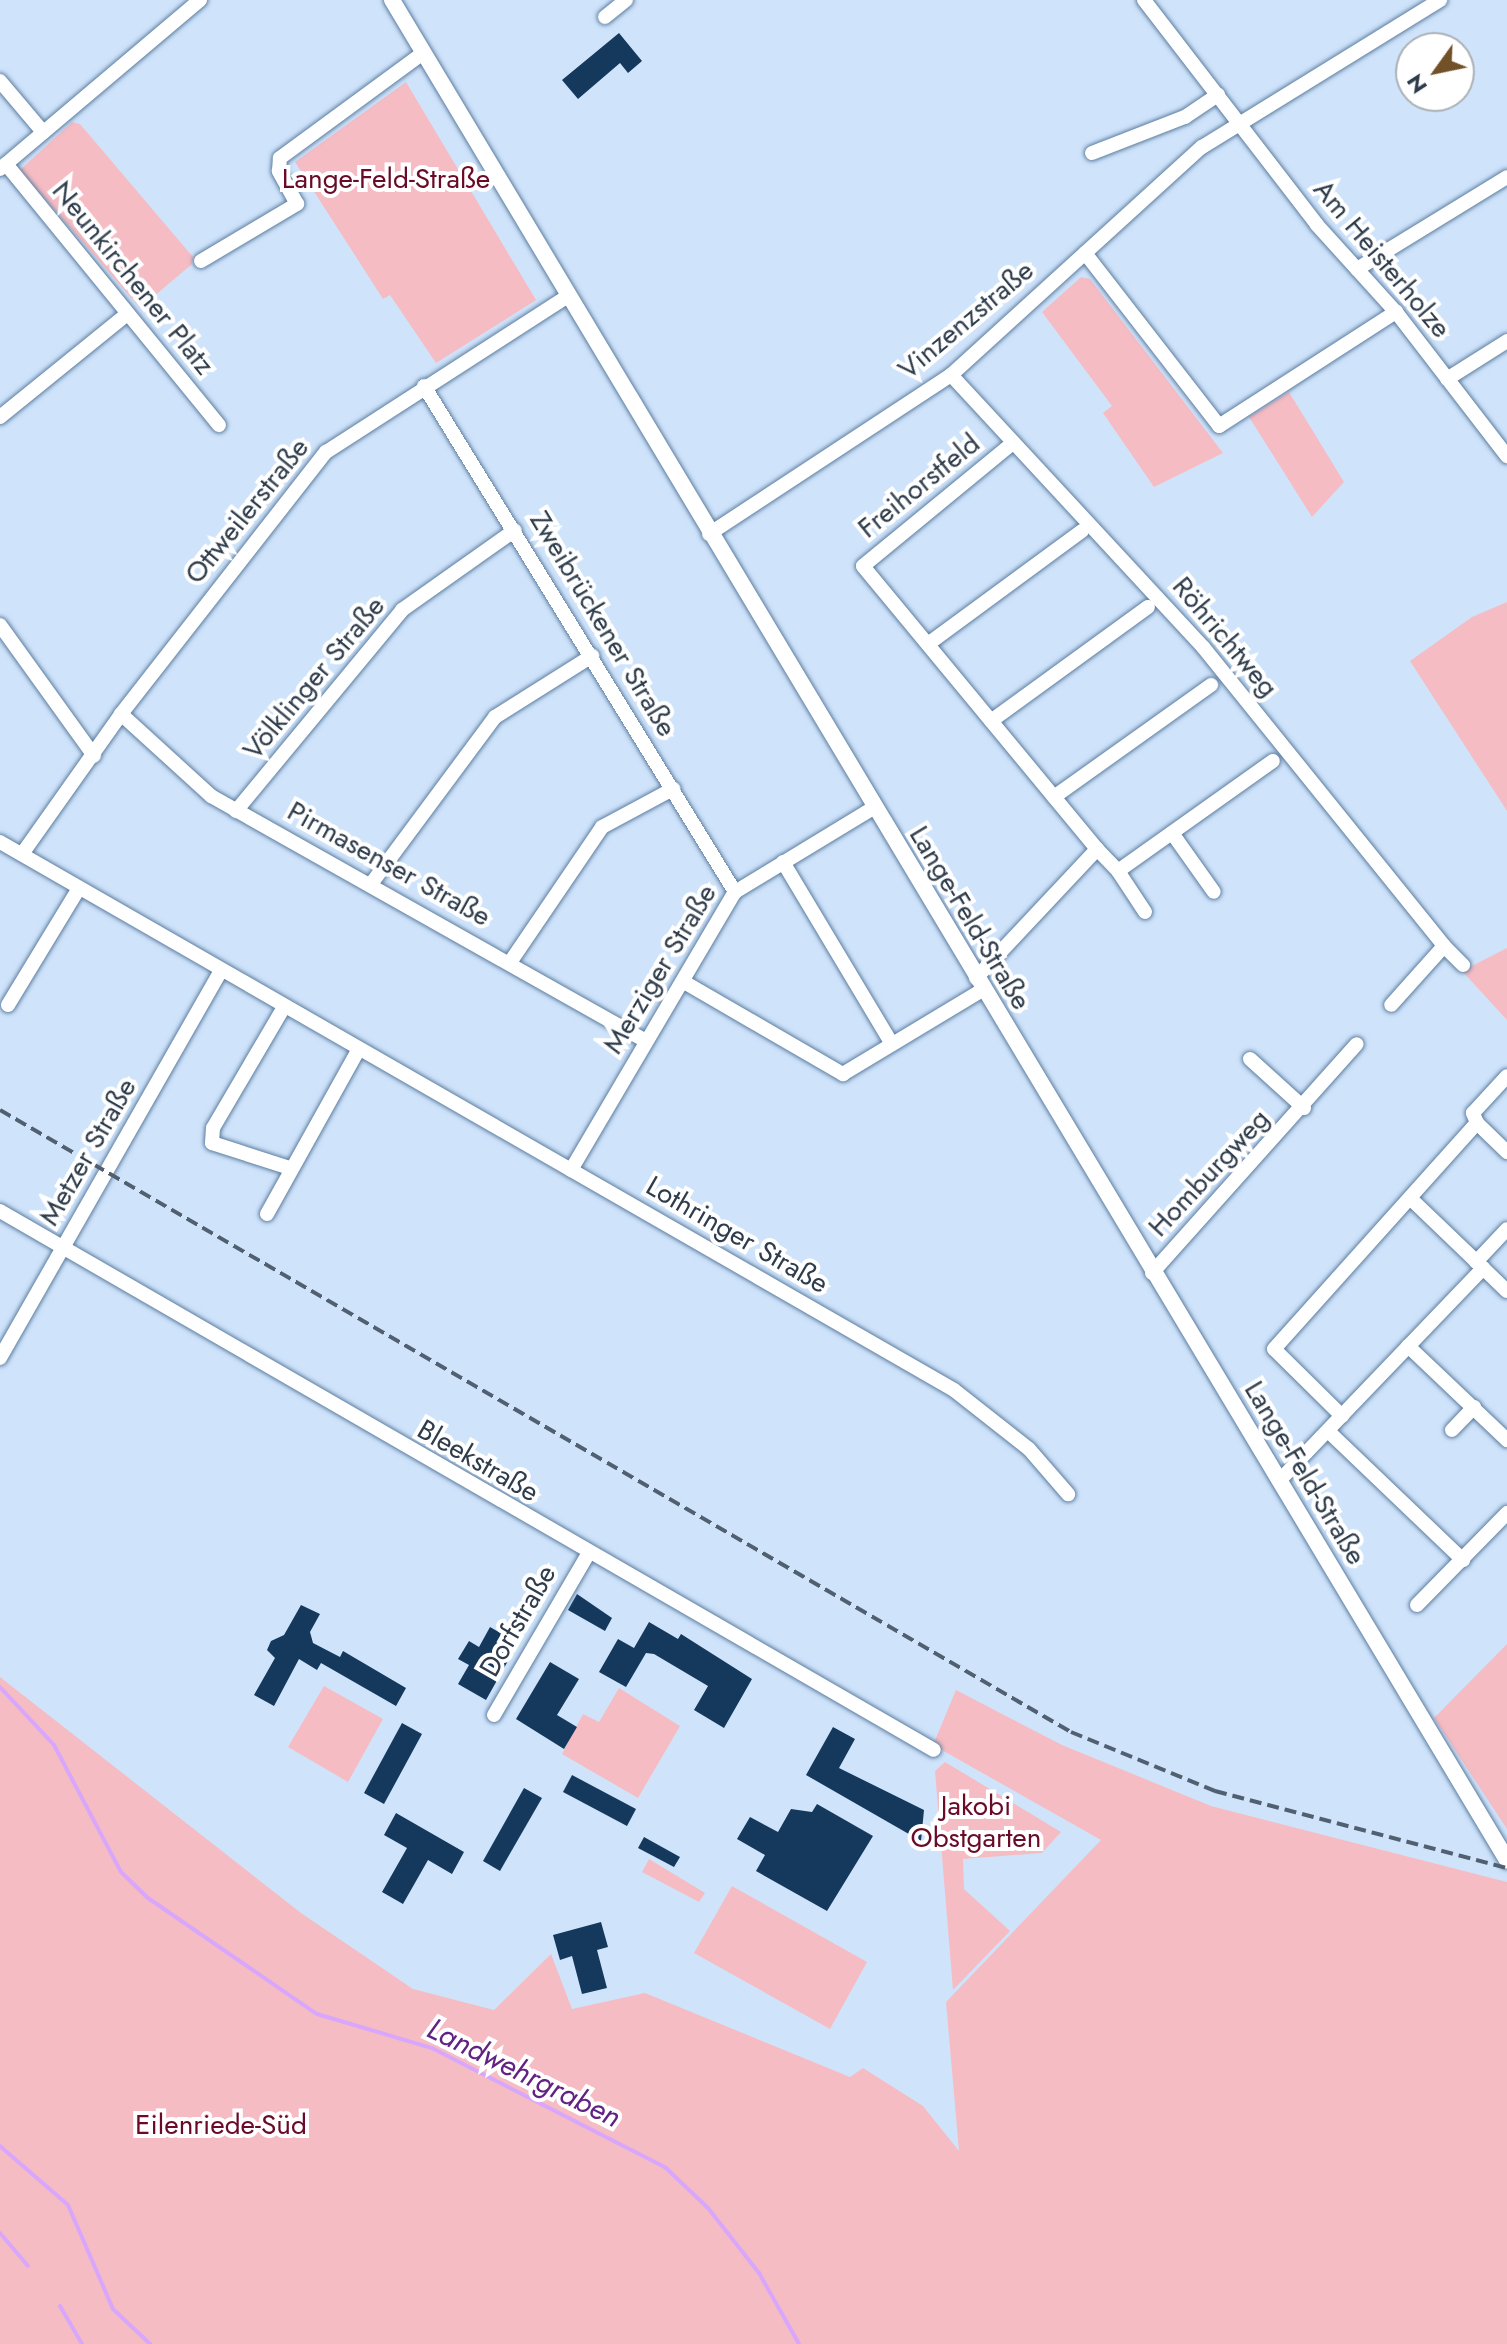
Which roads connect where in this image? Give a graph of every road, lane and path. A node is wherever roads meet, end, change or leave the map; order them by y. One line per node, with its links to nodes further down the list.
1 (200, 0): 11 (street)
2 (392, 0): 7 (street, Lange-Feld-Straße)
3 (626, 0): 6 (street)
4 (1144, 0): 9 (street, Am Heisterholze)
5 (1440, 0): 10 (street, Vinzenzstraße)
6 (605, 17)
7 (423, 53): 16 (street); 18 (street, Lange-Feld-Straße)
8 (0, 81): 11 (street)
9 (1218, 95): 10 (street, Am Heisterholze); 12 (street)
10 (1239, 122): 15 (street, Vinzenzstraße); 17 (street, Am Heisterholze)
11 (43, 132): 13 (street)
12 (1092, 153)
13 (3, 166): 20 (street, Neunkirchener Platz)
14 (1507, 177): 17 (street)
15 (1085, 253): 19 (street); 22 (street, Vinzenzstraße)
16 (201, 261)
17 (1357, 269): 19 (street, Am Heisterholze)
18 (568, 296): 24 (street, Ottweilerstraße); 31 (street, Lange-Feld-Straße)
19 (1396, 312): 23 (street, Am Heisterholze)
20 (127, 314): 25 (street); 26 (street, Neunkirchener Platz)
21 (1507, 341): 23 (street)
22 (951, 375): 27 (street, Röhrichtweg); 31 (street, Vinzenzstraße)
23 (1447, 379): 28 (street, Am Heisterholze)
24 (424, 386): 29 (street, Zweibrückener Straße); 37 (street, Ottweilerstraße)
25 (0, 417)
26 (219, 425)
27 (1013, 443): 34 (street, Freihorstfeld); 56 (street, Röhrichtweg)
28 (1507, 456)
29 (515, 530): 35 (street, Zweibrückener Straße); 44 (street, Völklinger Straße)
30 (1082, 531): 34 (street)
31 (709, 534): 43 (street, Lange-Feld-Straße)
32 (1148, 607): 38 (street)
33 (0, 625): 39 (street)
34 (928, 644): 38 (street, Freihorstfeld)
35 (592, 656): 41 (street, Zweibrückener Straße); 51 (street)
36 (1211, 685): 42 (street)
37 (121, 714): 39 (street, Ottweilerstraße); 44 (street, Pirmasenser Straße)
38 (991, 721): 42 (street, Freihorstfeld)
39 (94, 756): 48 (street, Ottweilerstraße)
40 (1273, 761): 45 (street)
41 (673, 789): 53 (street, Zweibrückener Straße); 57 (street)
42 (1054, 797): 47 (street, Freihorstfeld)
43 (873, 808): 49 (street, Merziger Straße); 61 (street, Lange-Feld-Straße)
44 (236, 811): 51 (street, Pirmasenser Straße)
45 (1172, 833): 50 (street); 54 (street)
46 (0, 842): 48 (street, Lothringer Straße)
47 (1097, 849): 50 (street, Freihorstfeld); 61 (street)
48 (22, 854): 52 (street, Lothringer Straße)
49 (783, 862): 53 (street, Merziger Straße); 66 (street)
50 (1118, 871): 55 (street, Freihorstfeld)
51 (371, 884): 57 (street, Pirmasenser Straße)
52 (79, 888): 59 (street, Lothringer Straße); 62 (street)
53 (735, 892): 60 (street, Merziger Straße)
54 (1214, 892)
55 (1145, 912)
56 (1444, 946): 58 (street, Röhrichtweg); 63 (street)
57 (511, 961): 65 (street, Pirmasenser Straße)
58 (1463, 965)
59 (221, 971): 64 (street, Lothringer Straße); 80 (street, Metzer Straße)
60 (684, 982): 65 (street, Merziger Straße); 66 (street)
61 (979, 984): 66 (street); 82 (street, Lange-Feld-Straße)
62 (8, 1005)
63 (1391, 1005)
64 (284, 1007): 68 (street, Lothringer Straße); 74 (street)
65 (646, 1041): 75 (street, Merziger Straße)
66 (892, 1044)
67 (1357, 1044): 71 (street, Homburgweg)
68 (359, 1049): 74 (street); 75 (street, Lothringer Straße)
69 (1250, 1059): 71 (street, Homburgweg)
70 (1507, 1076): 72 (street)
71 (1304, 1108): 82 (street, Homburgweg)
72 (1477, 1123): 73 (street); 76 (street)
73 (1507, 1152)
74 (290, 1168): 78 (street)
75 (571, 1170): 92 (street, Lothringer Straße)
76 (1410, 1198): 81 (street); 87 (street)
77 (0, 1211): 80 (street, Bleekstraße)
78 (267, 1214)
79 (1507, 1229): 81 (street)
80 (63, 1248): 85 (street, Metzer Straße); 94 (street, Bleekstraße)
81 (1479, 1265): 83 (street); 84 (street)
82 (1152, 1273): 91 (street, Lange-Feld-Straße)
83 (1507, 1291)
84 (1408, 1346): 86 (street); 87 (street)
85 (0, 1358)
86 (1474, 1407): 88 (street); 90 (street)
87 (1342, 1416): 89 (street)
88 (1452, 1430)
89 (1328, 1431): 91 (street); 95 (street)
90 (1507, 1440)
91 (1279, 1481): 99 (street, Lange-Feld-Straße)
92 (1068, 1494)
93 (1507, 1513): 95 (street)
94 (588, 1554): 97 (street, Dorfstraße); 98 (street, Bleekstraße)
95 (1463, 1560): 96 (street)
96 (1417, 1605)
97 (494, 1715)
98 (934, 1750)
99 (1507, 1860)

